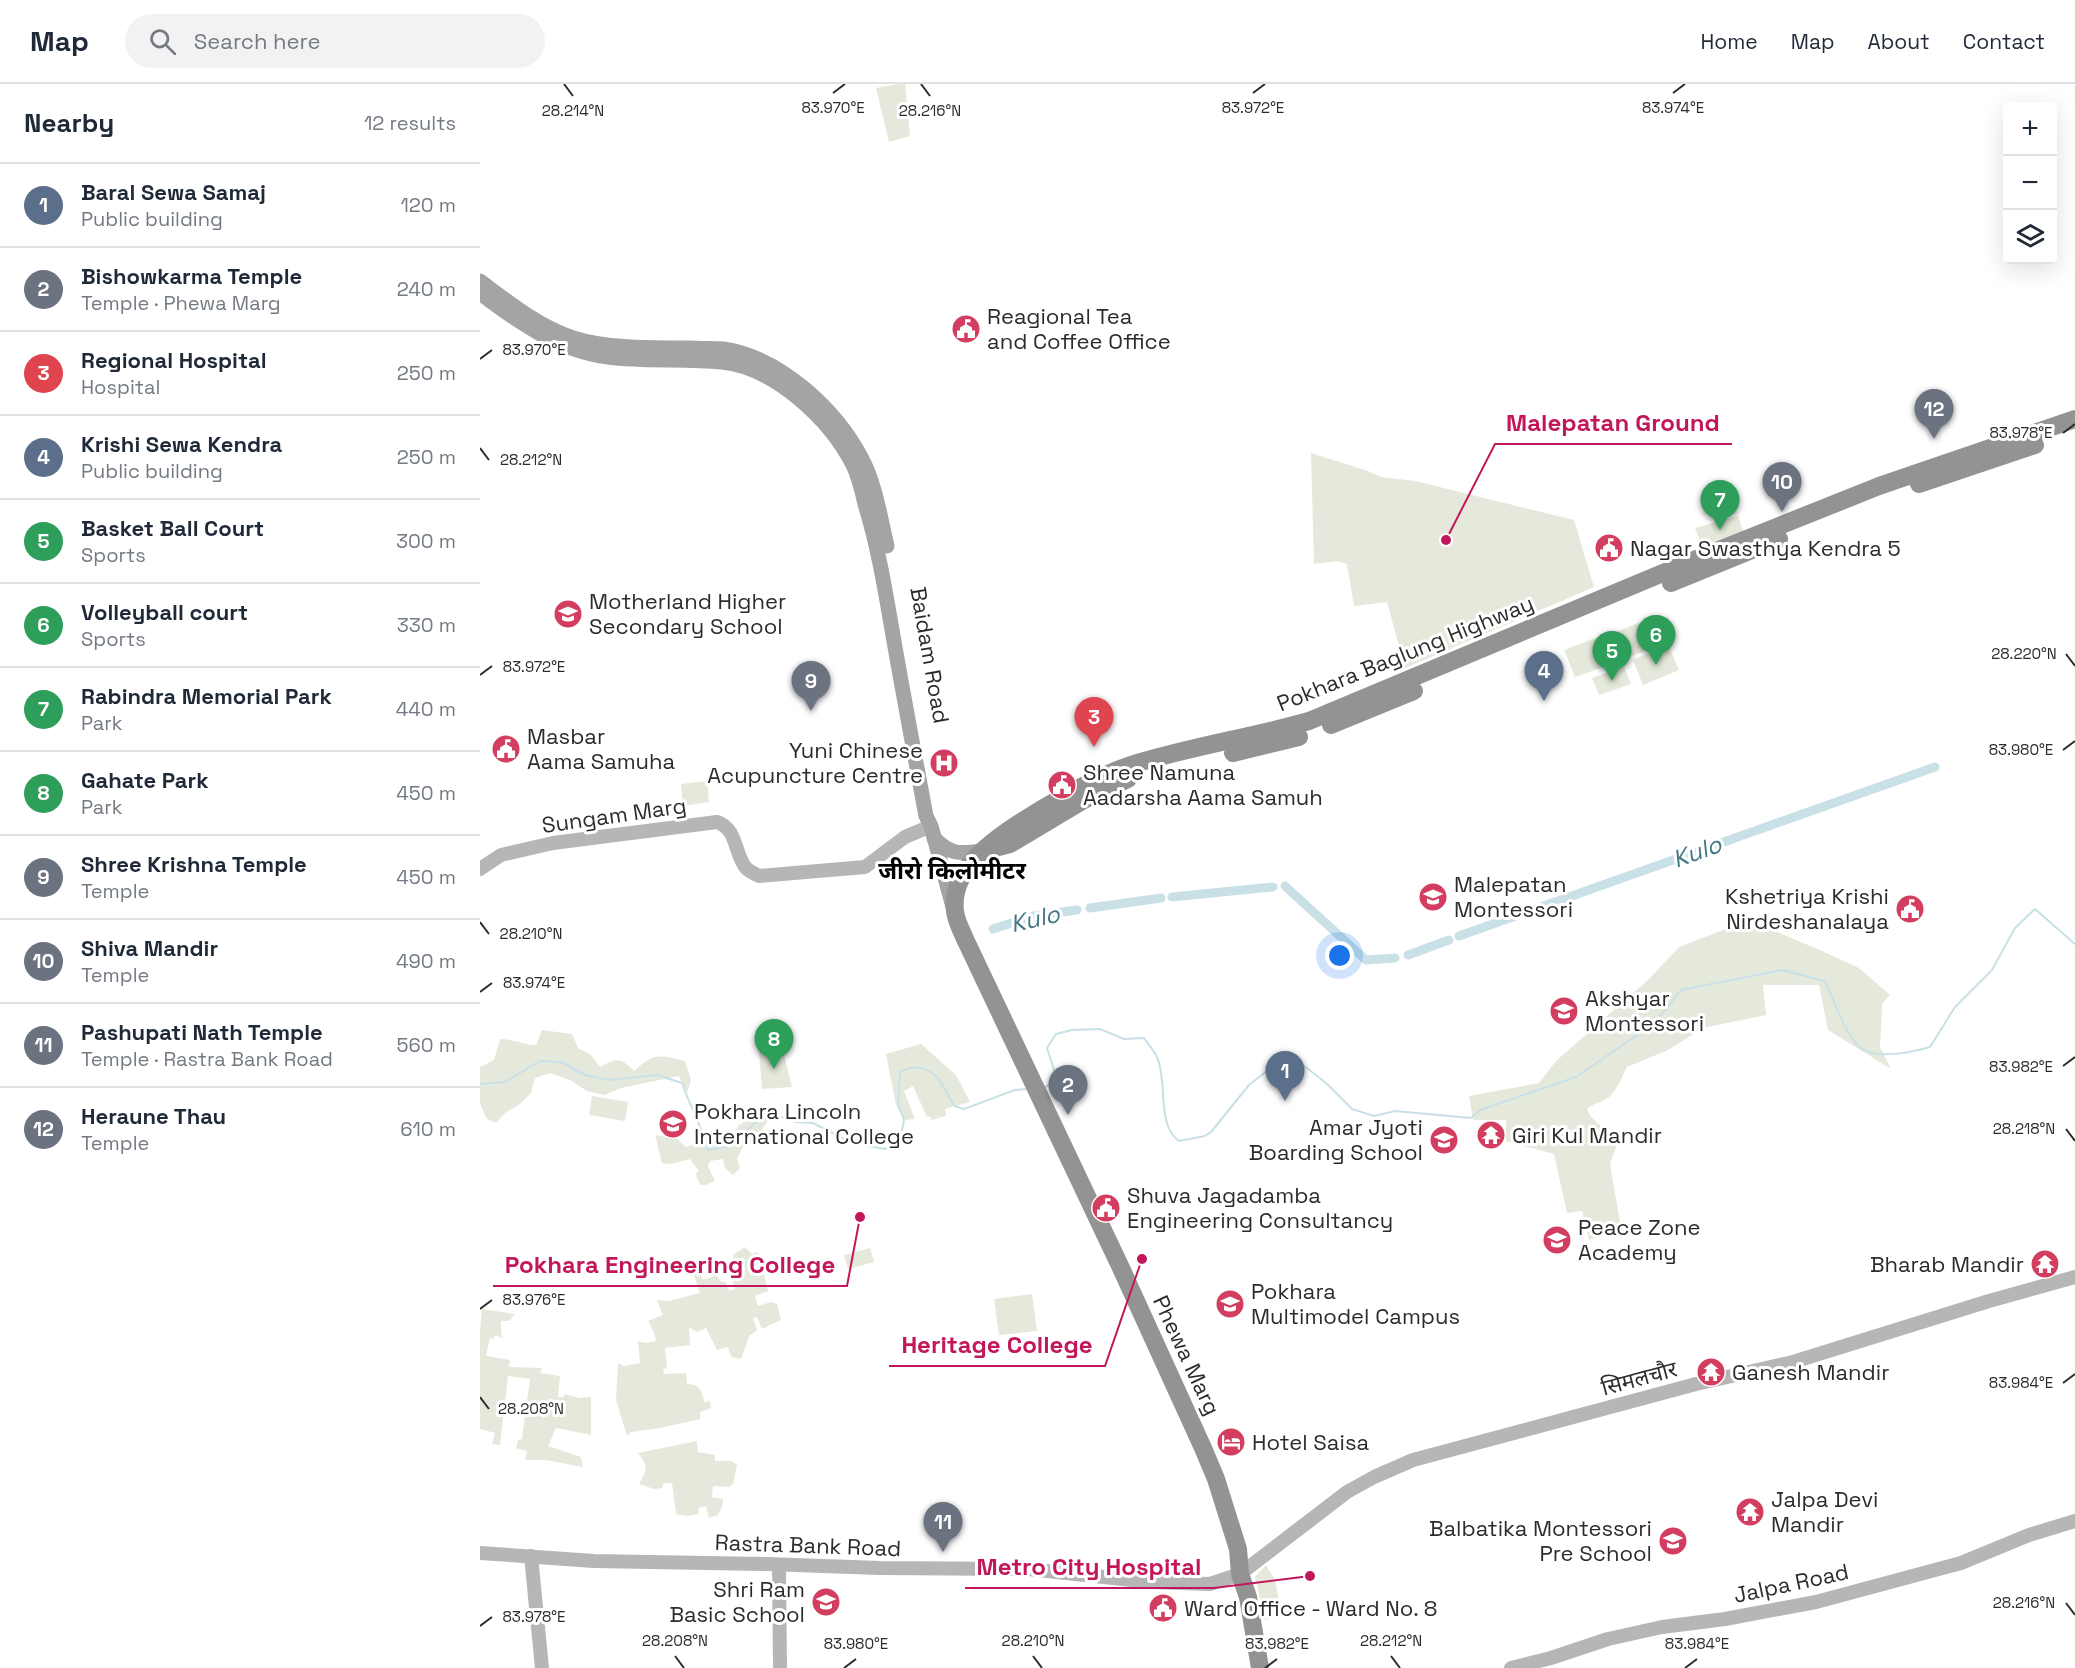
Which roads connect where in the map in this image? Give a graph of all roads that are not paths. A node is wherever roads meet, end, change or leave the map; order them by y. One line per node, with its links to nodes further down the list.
1 (480, 281): 5 (main road, Baidam Road)
2 (480, 293): 5 (main road, Baidam Road)
3 (2075, 419): 6 (highway, Pokhara Baglung Highway)
4 (2075, 431): 6 (highway, Pokhara Baglung Highway)
5 (933, 832): 6 (main road); 7 (main road, Sungam Marg); 8 (main road)
6 (982, 851): 8 (highway)
7 (480, 869)
8 (955, 912): 14 (highway, Phewa Marg)
9 (2075, 1277): 14 (main road, सिमलचौर)
10 (2075, 1521): 18 (main road, Jalpa Road)
11 (480, 1553): 12 (main road, Rastra Bank Road)
12 (531, 1556): 13 (main road, Rastra Bank Road); 15 (main road)
13 (779, 1566): 14 (main road, Rastra Bank Road); 16 (main road)
14 (1240, 1574): 17 (highway, Phewa Marg)
15 (542, 1668)
16 (780, 1668)
17 (1260, 1668)
18 (1510, 1668)

